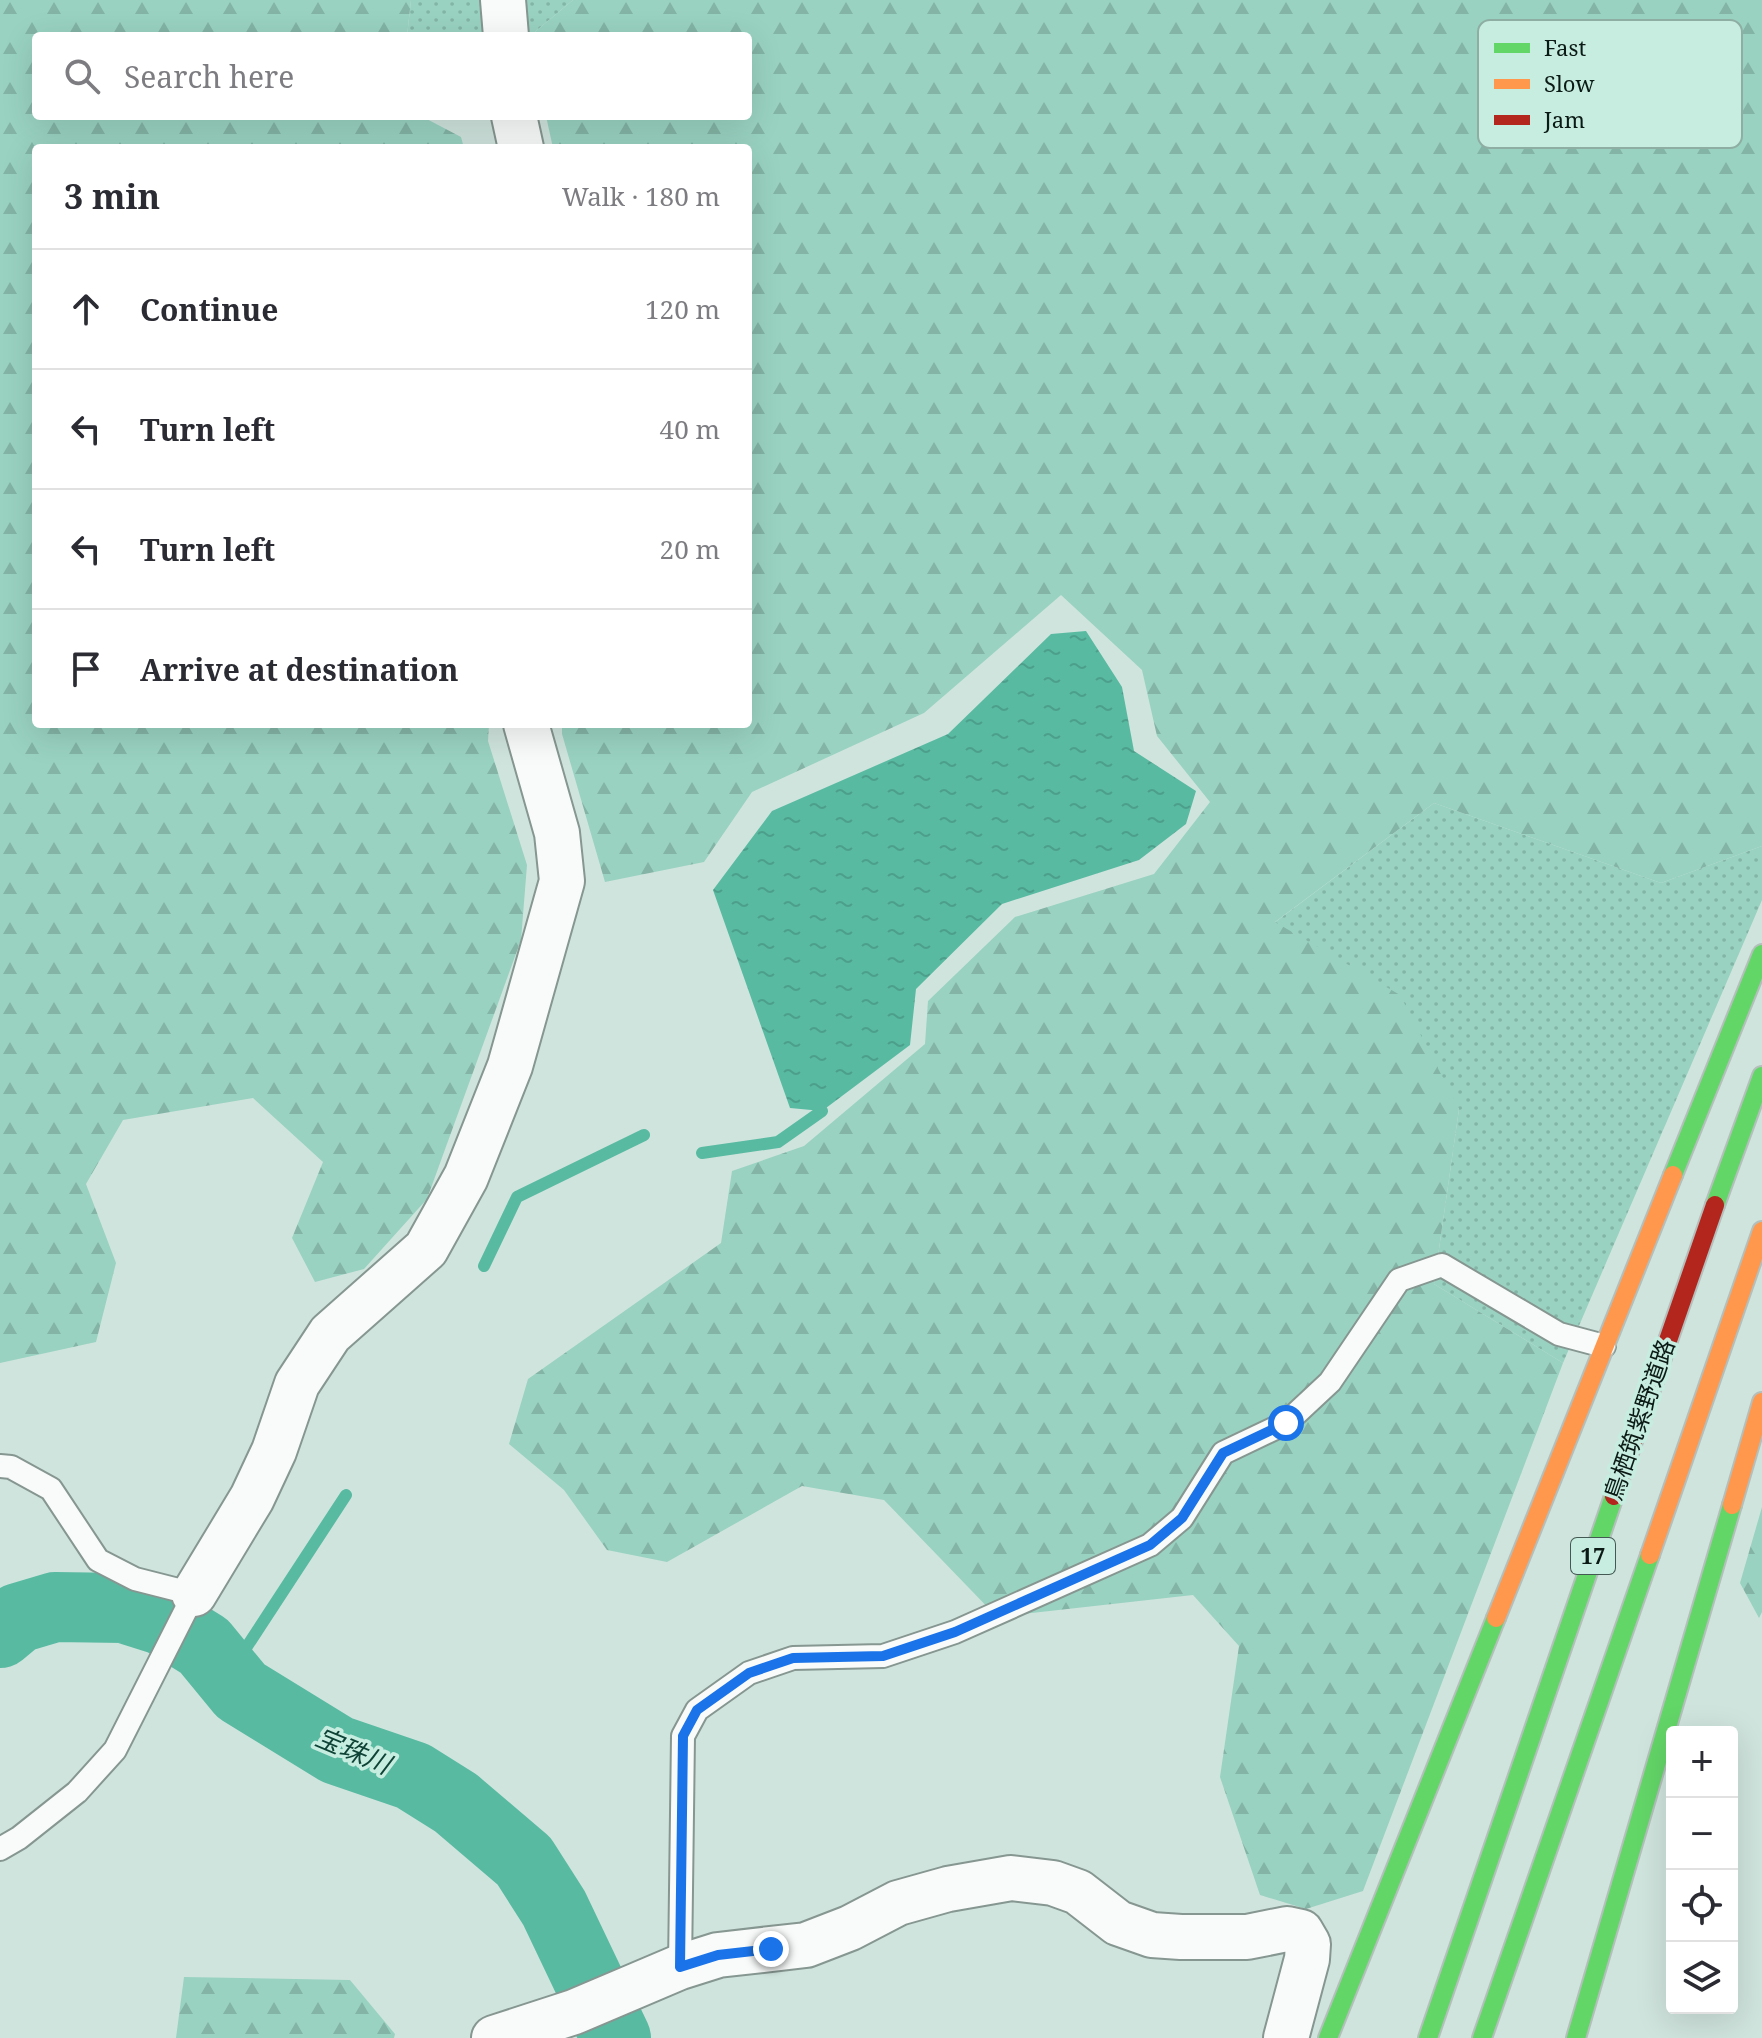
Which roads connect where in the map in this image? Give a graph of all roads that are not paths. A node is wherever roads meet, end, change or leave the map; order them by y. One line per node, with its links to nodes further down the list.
1 (503, 0): 2 (street)
2 (506, 32)
3 (515, 120): 4 (street)
4 (520, 144)
5 (527, 728): 12 (street)
6 (1762, 954): 9 (main road)
7 (1762, 1076): 18 (main road, 鳥栖筑紫野道路 / 17)
8 (1762, 1231): 19 (main road, 17)
9 (1604, 1346): 14 (lane); 17 (main road)
10 (1762, 1402): 20 (main road)
11 (0, 1466): 12 (lane)
12 (189, 1604): 13 (lane)
13 (0, 1849)
14 (680, 1967): 15 (street); 16 (street)
15 (494, 2038)
16 (1286, 2038)
17 (1328, 2038)
18 (1428, 2038)
19 (1482, 2038)
20 (1576, 2038)

